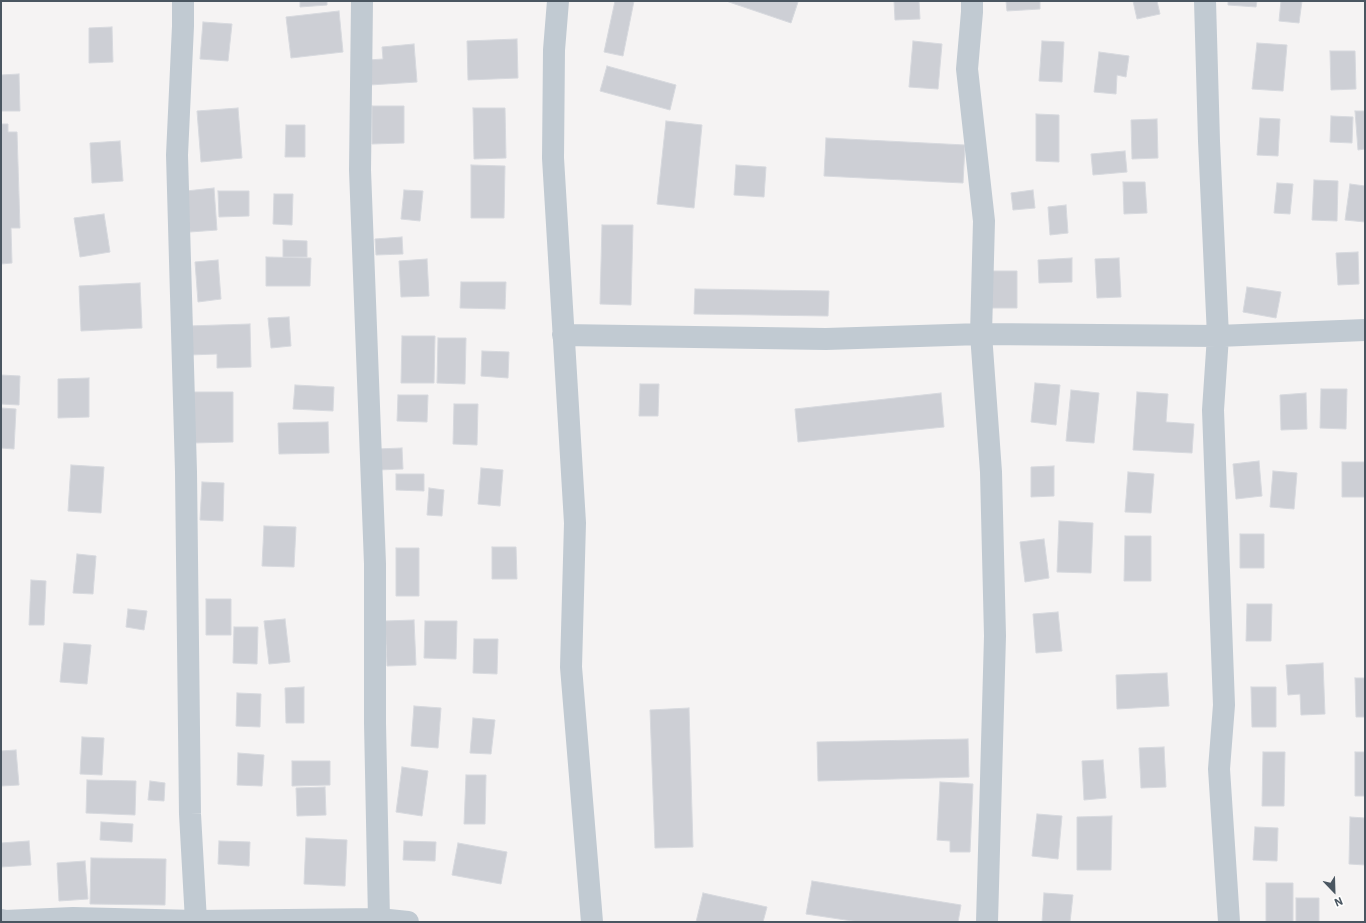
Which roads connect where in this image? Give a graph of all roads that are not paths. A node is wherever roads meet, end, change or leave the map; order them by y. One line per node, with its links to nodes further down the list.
1 (183, 1): 13 (street)
2 (362, 1): 10 (street)
3 (558, 1): 8 (street)
4 (972, 1): 7 (street)
5 (1205, 1): 9 (street)
6 (1365, 330): 9 (street)
7 (980, 334): 8 (street); 9 (street); 16 (street)
8 (563, 335): 15 (street)
9 (1218, 336): 17 (street)
10 (379, 919): 13 (street); 14 (street)
11 (1, 920): 12 (street)
12 (73, 920): 13 (street)
13 (196, 921)
14 (408, 922)
15 (592, 922)
16 (987, 922)
17 (1229, 922)

